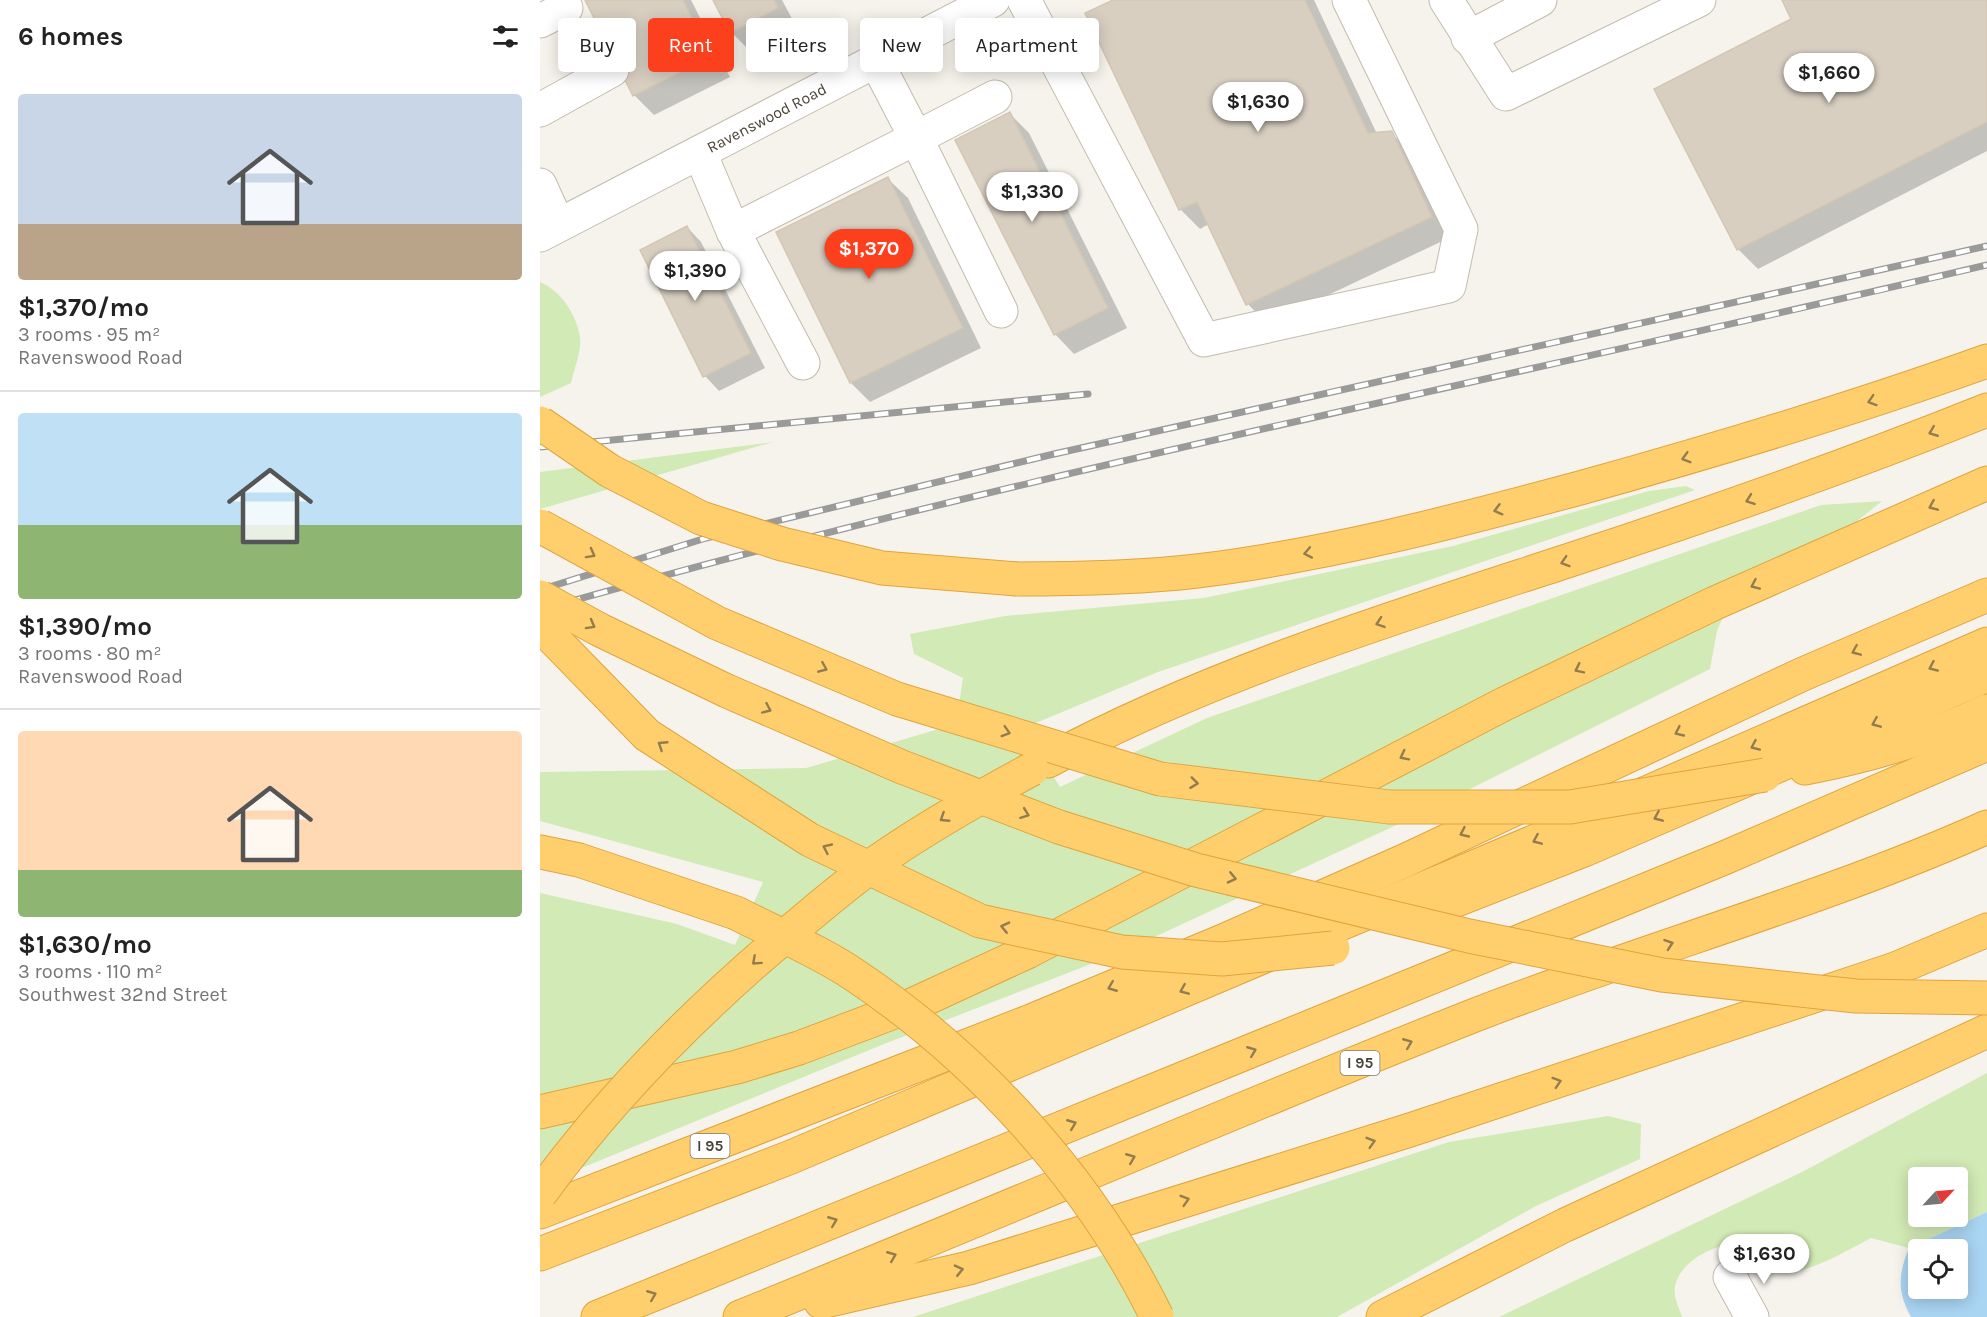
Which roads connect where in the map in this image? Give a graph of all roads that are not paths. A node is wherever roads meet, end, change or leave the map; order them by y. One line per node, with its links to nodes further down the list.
1 (993, 0): 7 (street, Ravenswood Road)
2 (1024, 0): 3 (street)
3 (1349, 0)
4 (1446, 0): 8 (street)
5 (1540, 0): 8 (street)
6 (1699, 0): 8 (street)
7 (943, 26)
8 (1468, 38)
9 (860, 69): 15 (street, Ravenswood Road)
10 (608, 72): 13 (street)
11 (882, 72): 14 (street)
12 (995, 97): 14 (street)
13 (540, 110)
14 (916, 138): 18 (street); 19 (street)
15 (700, 153): 17 (street, Ravenswood Road); 18 (street)
16 (540, 185): 17 (street)
17 (549, 230)
18 (733, 231): 21 (street)
19 (1001, 311)
20 (1987, 361): 23 (highway, one-way to 23, bridge)
21 (803, 363)
22 (1987, 410): 39 (highway, one-way to 39, bridge)
23 (540, 423)
24 (1987, 483): 38 (highway, one-way to 38)
25 (540, 526): 31 (highway, one-way to 31, bridge)
26 (1987, 595): 40 (highway, I 95, one-way to 40)
27 (540, 597): 36 (highway, one-way to 36, bridge)
28 (540, 625): 30 (highway, one-way to 28, bridge)
29 (1987, 644): 41 (highway, one-way to 41)
30 (1987, 675)
31 (1987, 711)
32 (1987, 744): 43 (highway, one-way to 32)
33 (1987, 827): 44 (highway, I 95, one-way to 33)
34 (540, 852): 46 (highway, bridge)
35 (1987, 930): 45 (highway, one-way to 35)
36 (1987, 998)
37 (1987, 1031): 47 (highway)
38 (540, 1112)
39 (540, 1194)
40 (540, 1212)
41 (540, 1254)
42 (1730, 1277): 48 (street)
43 (598, 1317)
44 (740, 1317)
45 (759, 1317)
46 (1157, 1317)
47 (1383, 1317)
48 (1752, 1317)

